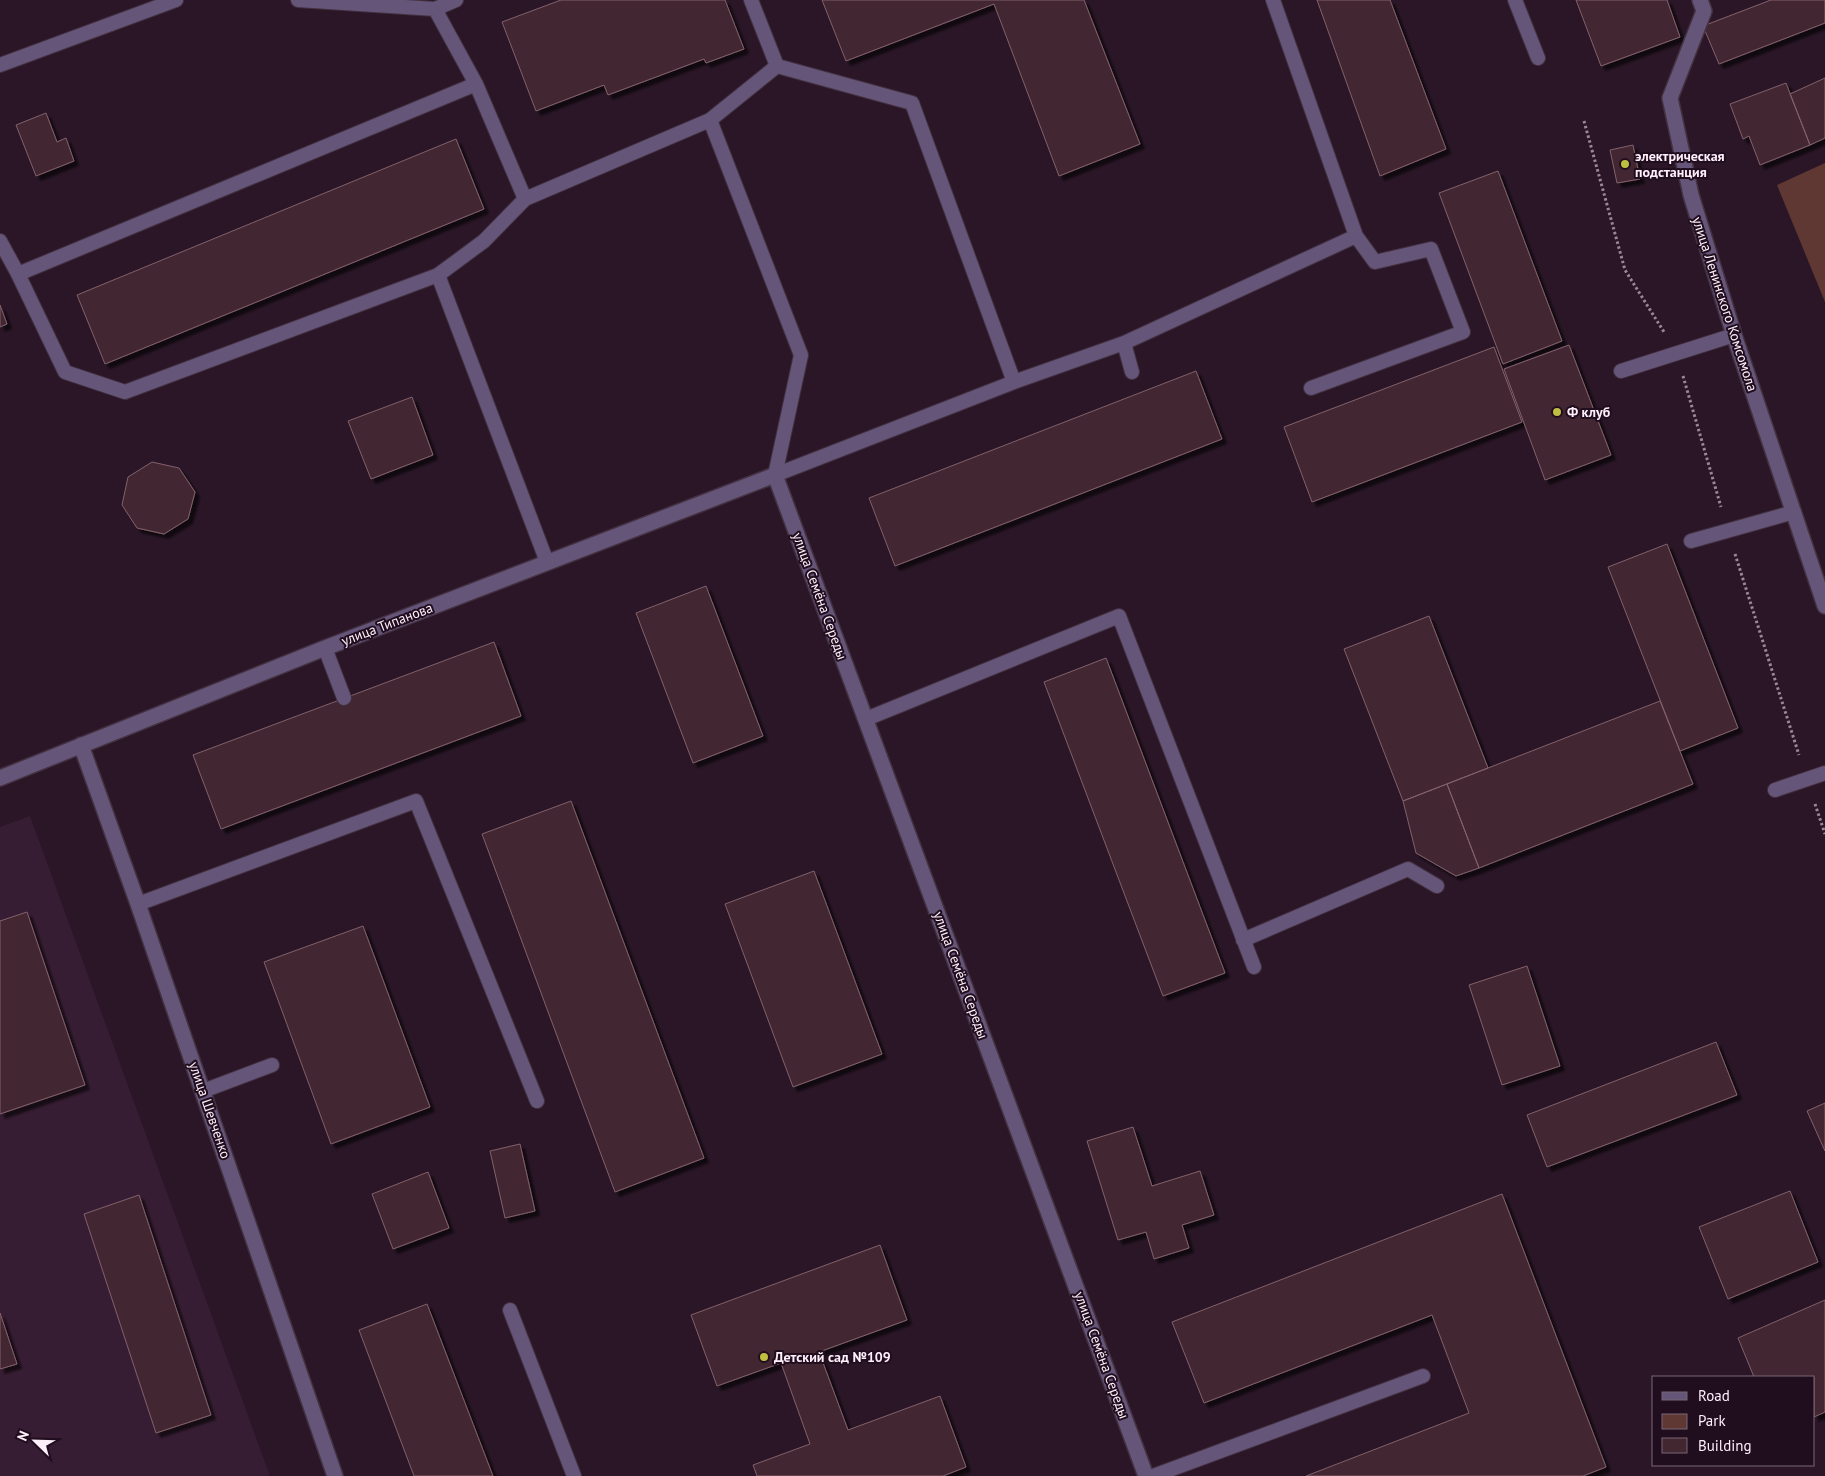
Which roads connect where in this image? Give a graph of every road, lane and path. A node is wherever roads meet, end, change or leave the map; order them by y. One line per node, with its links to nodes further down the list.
1 (176, 0): 10 (lane)
2 (298, 0): 8 (lane)
3 (456, 0): 8 (lane)
4 (752, 0): 11 (lane)
5 (1273, 0): 16 (lane)
6 (1515, 0): 9 (lane)
7 (1700, 0): 20 (street, улица Ленинского Комсомола)
8 (435, 9): 12 (lane)
9 (1538, 58)
10 (0, 65)
11 (777, 66): 13 (lane); 25 (lane)
12 (476, 84): 15 (lane); 18 (lane)
13 (710, 120): 15 (lane); 27 (lane)
14 (1584, 121): 22 (path)
15 (525, 199): 19 (lane)
16 (1356, 236): 21 (lane); 26 (lane)
17 (0, 241): 18 (lane)
18 (18, 274): 19 (lane)
19 (438, 275): 31 (lane)
20 (1734, 335): 22 (lane); 28 (street, улица Ленинского Комсомола)
21 (1124, 343): 24 (lane); 25 (lane)
22 (1677, 353): 23 (lane); 29 (path)
23 (1621, 371)
24 (1132, 372)
25 (1014, 382): 27 (lane)
26 (1311, 388)
27 (775, 475): 31 (street, улица Типанова); 35 (street, улица Семёна Середы)
28 (1794, 512): 29 (lane); 32 (street, улица Ленинского Комсомола)
29 (1727, 531): 30 (lane); 39 (path)
30 (1692, 541)
31 (547, 562): 33 (street, улица Типанова)
32 (1825, 606)
33 (325, 648): 34 (lane); 36 (street, улица Типанова)
34 (344, 698)
35 (866, 719): 44 (lane); 53 (street, улица Семёна Середы)
36 (81, 745): 38 (street, улица Типанова); 43 (street, улица Шевченко)
37 (1825, 773): 39 (lane)
38 (0, 778)
39 (1806, 779): 40 (lane); 41 (path)
40 (1775, 790)
41 (1825, 834)
42 (1437, 886): 44 (lane)
43 (138, 904): 47 (street, улица Шевченко); 48 (lane)
44 (1243, 940): 45 (lane)
45 (1254, 966)
46 (272, 1065): 47 (lane)
47 (203, 1091): 51 (street, улица Шевченко)
48 (537, 1101)
49 (510, 1310): 52 (lane)
50 (1423, 1376): 54 (lane)
51 (335, 1476)
52 (574, 1476)
53 (1146, 1476)
54 (1153, 1476)

